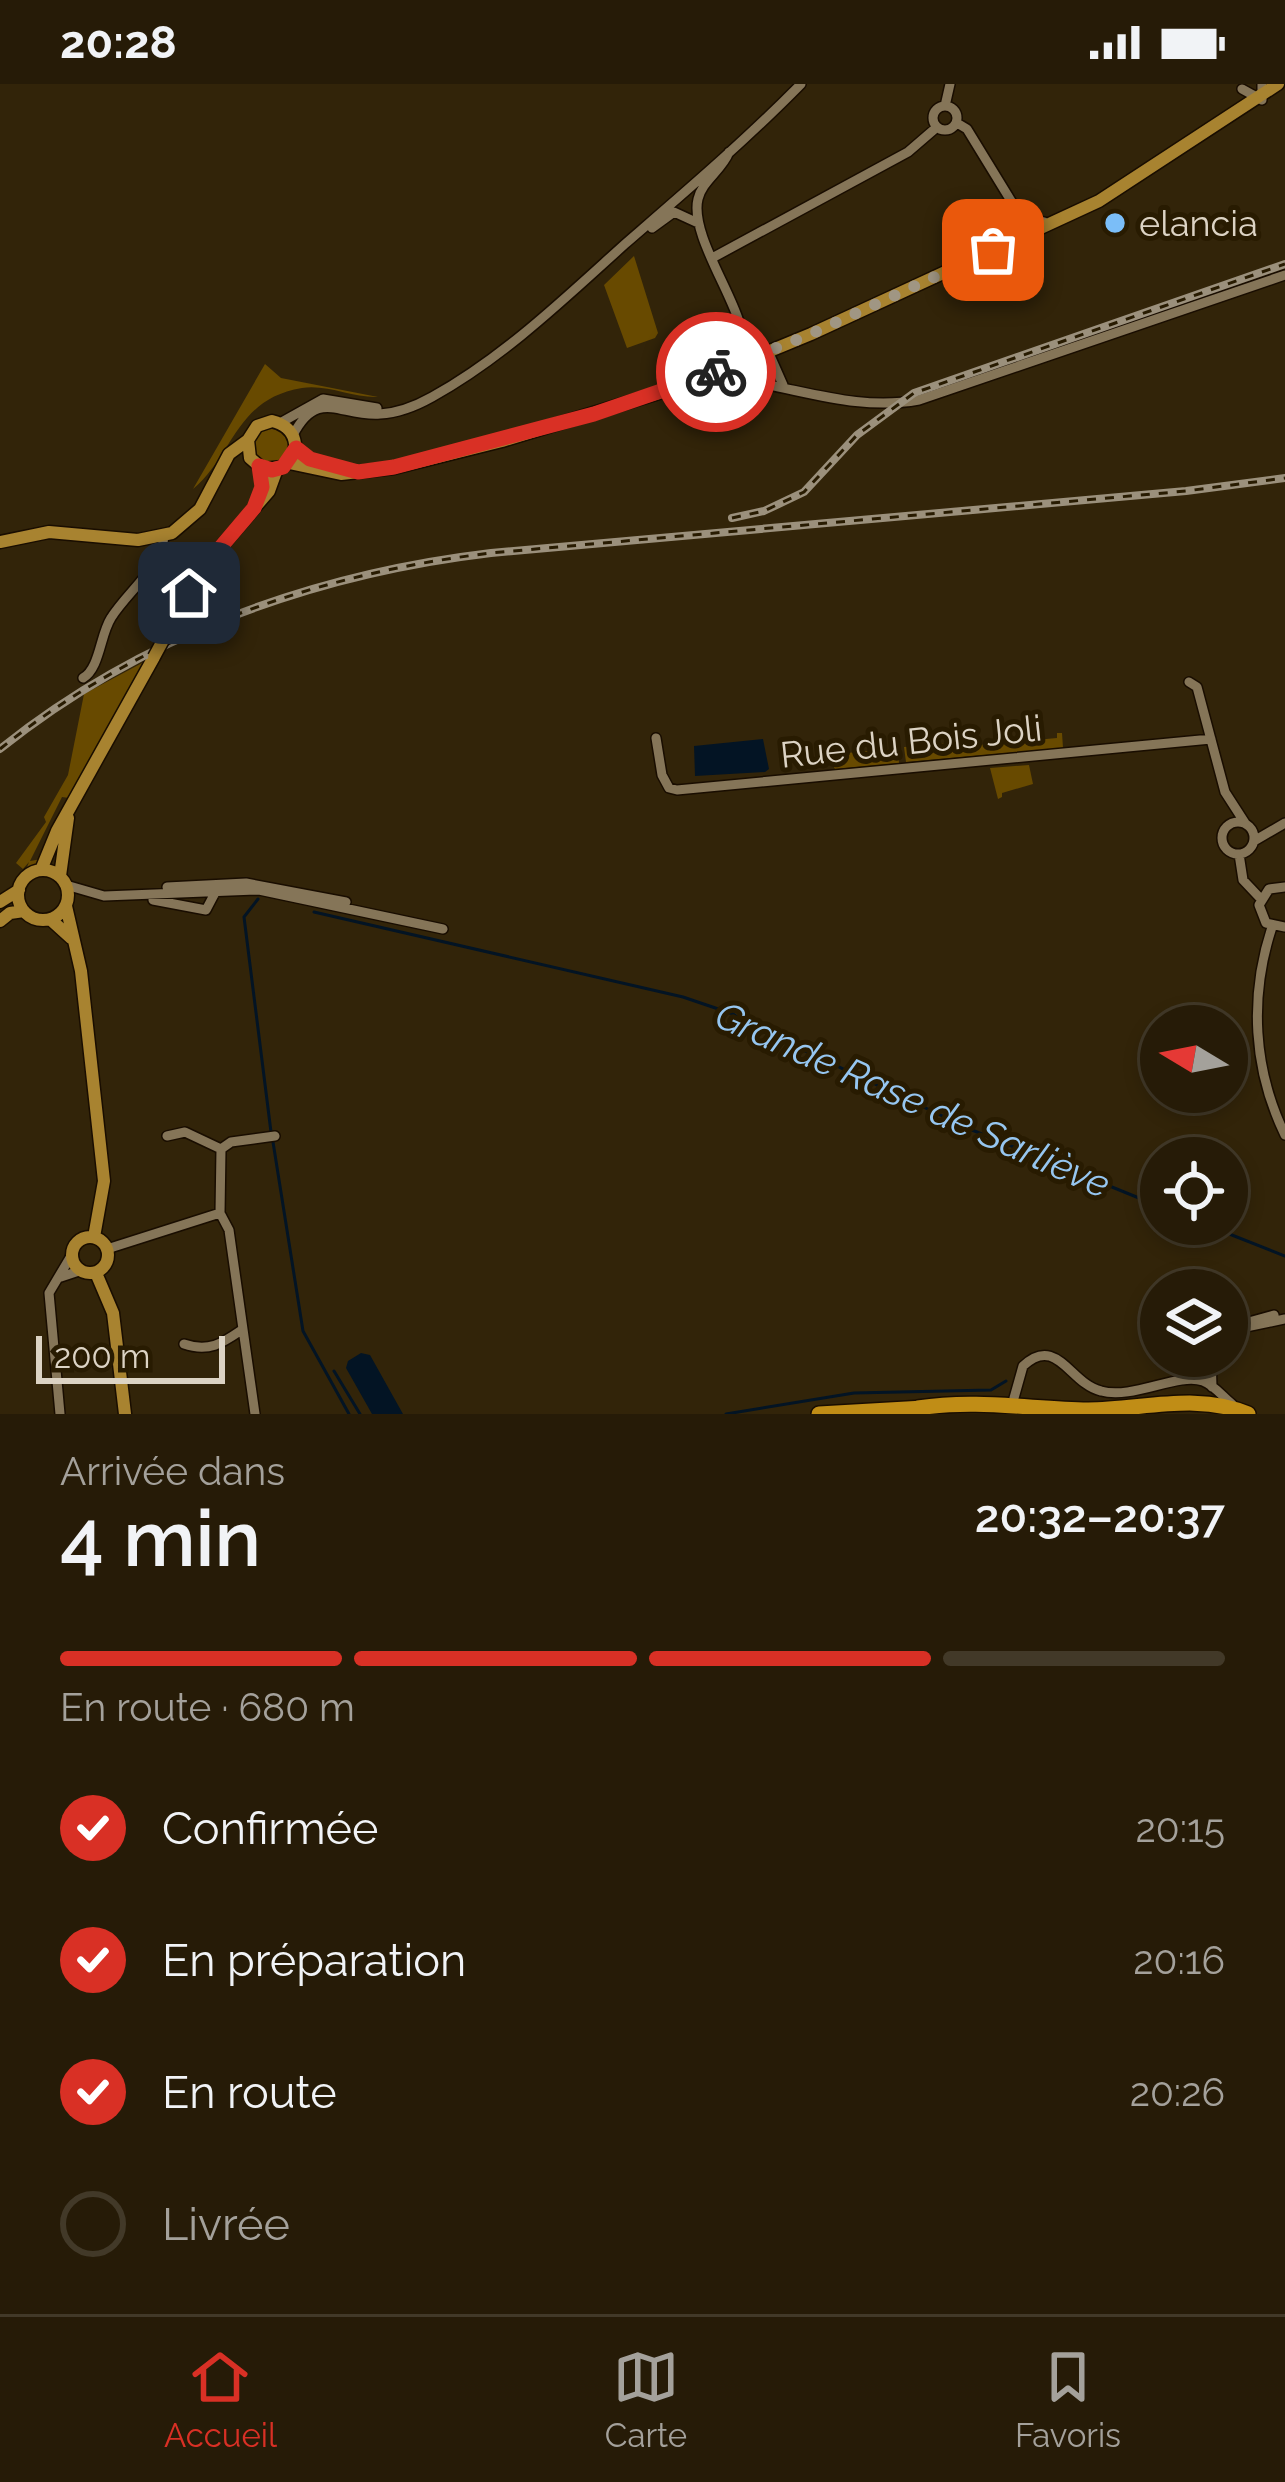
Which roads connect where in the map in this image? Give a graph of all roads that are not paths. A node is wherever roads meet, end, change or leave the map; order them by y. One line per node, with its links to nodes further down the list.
1 (801, 84): 10 (street)
2 (950, 84): 6 (street)
3 (1282, 85): 5 (main road)
4 (1240, 86): 5 (street); 7 (street)
5 (1260, 94): 7 (main road); 12 (main road)
6 (945, 106): 8 (street); 9 (street)
7 (1232, 114): 12 (main road)
8 (957, 123): 9 (street); 12 (street)
9 (937, 127): 14 (street)
10 (729, 152): 11 (street); 13 (street)
11 (698, 224): 13 (street); 14 (street)
12 (1025, 230): 17 (main road)
13 (616, 253): 20 (street)
14 (714, 257): 16 (street)
15 (1285, 275): 19 (street)
16 (742, 328): 17 (street); 18 (street)
17 (768, 353): 18 (main road); 19 (street)
18 (742, 370): 19 (street); 27 (main road)
19 (784, 386)
20 (394, 411): 21 (street); 23 (street)
21 (280, 423): 22 (main road); 23 (main road)
22 (248, 440): 24 (main road); 25 (main road)
23 (295, 442): 26 (main road); 27 (main road)
24 (226, 459): 25 (main road); 29 (main road)
25 (254, 462): 26 (main road); 28 (main road)
26 (283, 466): 27 (main road); 28 (main road)
27 (358, 472)
28 (254, 508): 36 (main road, bridge)
29 (164, 536): 30 (main road); 31 (street)
30 (0, 542)
31 (83, 678)
32 (1189, 682): 34 (street)
33 (656, 738): 34 (street, Rue du Bois Joli)
34 (1211, 739): 35 (street)
35 (1225, 791): 38 (street); 39 (street)
36 (68, 817): 42 (main road); 45 (main road)
37 (1283, 824): 38 (street); 40 (street)
38 (1247, 825): 39 (street); 40 (street)
39 (1224, 830): 41 (street)
40 (1254, 841): 41 (street)
41 (1239, 854): 49 (street)
42 (41, 870): 44 (main road); 45 (main road)
43 (1285, 887): 49 (street)
44 (19, 890): 50 (main road); 51 (main road)
45 (65, 891): 47 (street); 52 (main road); 60 (main road)
46 (219, 891): 47 (street); 48 (street); 48 (street)
47 (91, 893): 48 (street)
48 (142, 896)
49 (1260, 898): 54 (street)
50 (0, 902)
51 (24, 911): 52 (main road); 53 (main road)
52 (50, 919): 60 (main road)
53 (0, 921)
54 (1272, 927): 55 (street); 56 (street)
55 (1285, 927)
56 (1285, 1135)
57 (167, 1136): 59 (street)
58 (275, 1136): 59 (street)
59 (221, 1149): 61 (street)
60 (101, 1198): 62 (main road)
61 (220, 1213): 63 (street); 70 (street)
62 (94, 1237): 63 (main road); 64 (main road)
63 (107, 1249): 66 (main road)
64 (71, 1256): 65 (main road); 67 (street)
65 (79, 1270): 66 (main road); 67 (street)
66 (96, 1273): 80 (main road)
67 (61, 1277): 79 (street)
68 (1285, 1316): 69 (street)
69 (1248, 1326)
70 (243, 1329): 71 (street); 81 (street)
71 (184, 1344)
72 (1182, 1377): 74 (street)
73 (1210, 1377): 75 (street)
74 (1180, 1379): 75 (street); 76 (street)
75 (1212, 1387): 78 (street)
76 (1010, 1406): 77 (highway)
77 (918, 1408): 78 (highway); 82 (highway)
78 (1244, 1412)
79 (60, 1414)
80 (125, 1414)
81 (255, 1414)
82 (819, 1414)

